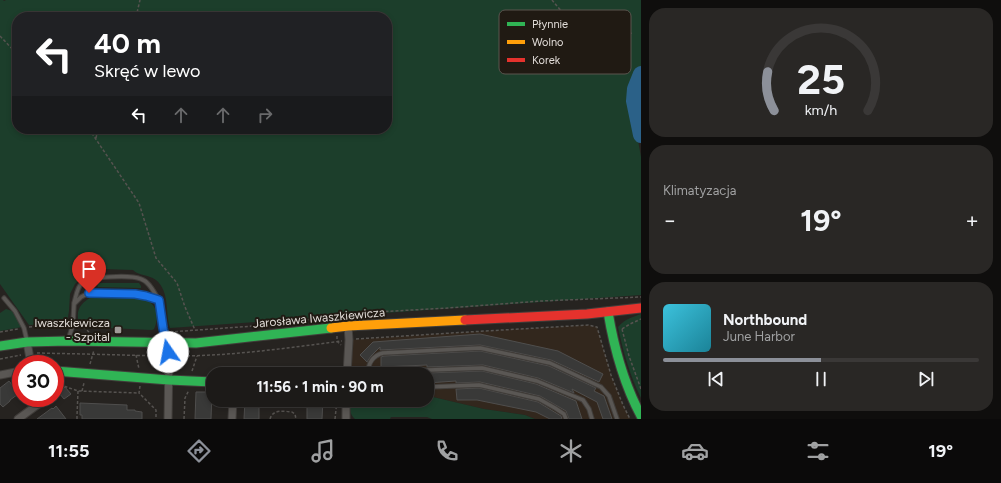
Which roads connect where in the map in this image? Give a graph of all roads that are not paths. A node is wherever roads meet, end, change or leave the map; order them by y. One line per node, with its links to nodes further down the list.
1 (4, 298): 8 (lane)
2 (159, 300): 3 (lane); 3 (lane); 9 (lane)
3 (74, 304): 7 (lane)
4 (641, 308): 5 (street, Jarosława Iwaszkiewicza)
5 (608, 312): 6 (street, Jarosława Iwaszkiewicza); 24 (street)
6 (348, 326): 9 (street, Jarosława Iwaszkiewicza); 12 (street)
7 (68, 341): 8 (street, Jarosława Iwaszkiewicza); 9 (street, Jarosława Iwaszkiewicza)
8 (27, 342): 10 (street, Jarosława Iwaszkiewicza); 11 (street)
9 (166, 343): 18 (street)
10 (0, 346)
11 (29, 355)
12 (347, 367)
13 (369, 367): 31 (lane)
14 (434, 370): 30 (lane)
15 (64, 372): 18 (street)
16 (12, 373): 17 (street)
17 (0, 375)
18 (169, 380): 19 (street); 26 (street)
19 (206, 382)
20 (434, 387): 29 (lane)
21 (34, 407): 25 (street)
22 (233, 407): 27 (street)
23 (346, 407): 28 (street)
24 (641, 416)
25 (18, 419)
26 (168, 419)
27 (232, 419)
28 (346, 419)
29 (566, 419)
30 (592, 419)
31 (617, 419)

